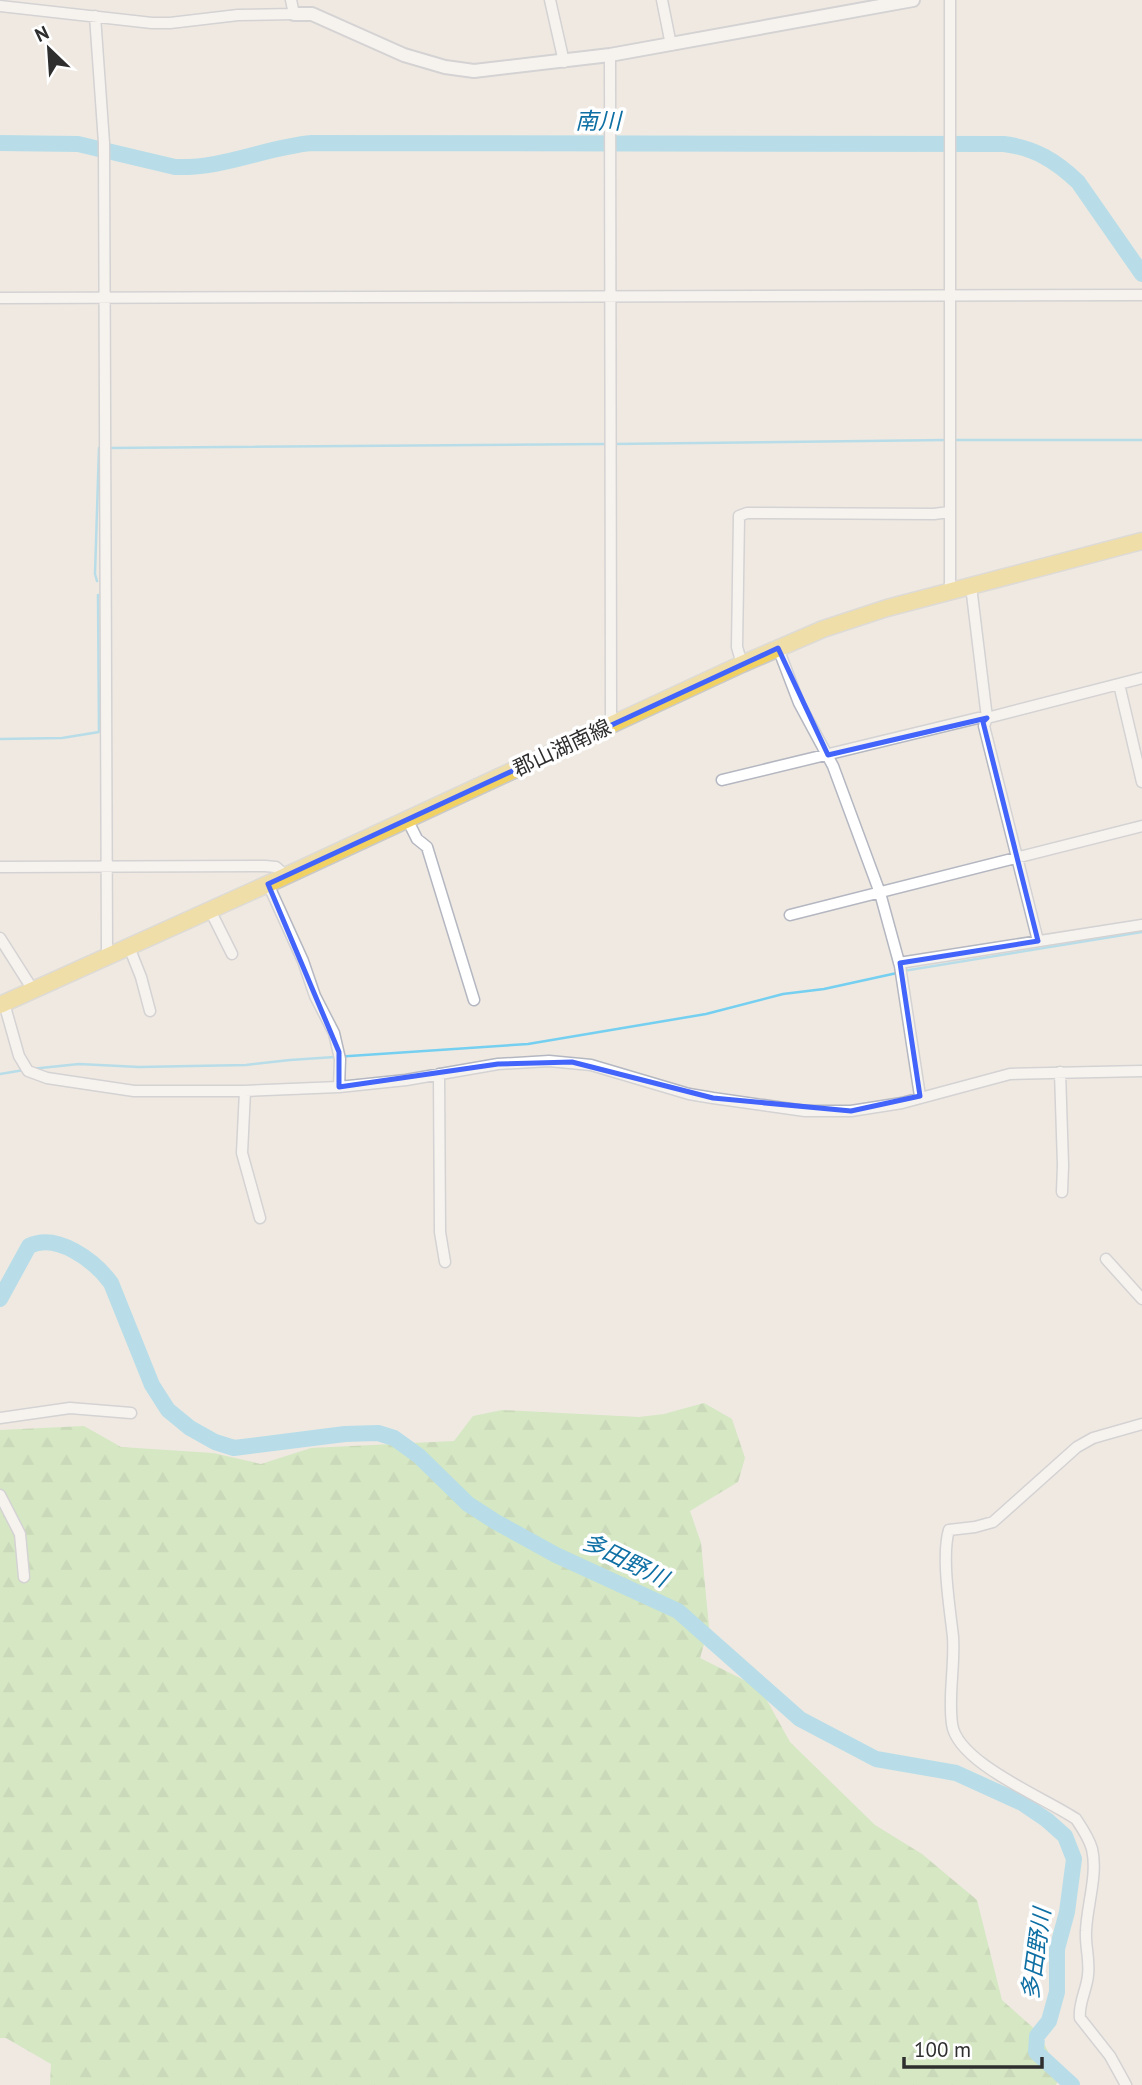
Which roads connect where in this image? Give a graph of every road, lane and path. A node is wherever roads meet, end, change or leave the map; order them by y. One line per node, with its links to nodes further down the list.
1 (291, 0): 8 (street)
2 (550, 0): 12 (street)
3 (662, 0): 10 (street)
4 (913, 0): 10 (street)
5 (950, 0): 13 (street)
6 (39, 4): 7 (street); 9 (street)
7 (0, 6)
8 (294, 13): 9 (street); 12 (street)
9 (95, 16): 17 (street)
10 (671, 45): 11 (street)
11 (610, 55): 12 (street); 15 (street)
12 (564, 62)
13 (951, 295): 14 (street); 15 (street); 18 (street)
14 (1142, 295)
15 (610, 296): 17 (street); 27 (street)
16 (0, 298): 17 (street)
17 (105, 298): 34 (street)
18 (949, 512): 21 (street); 23 (street)
19 (1142, 541): 20 (main road, 郡山湖南線)
20 (971, 586): 21 (main road, 郡山湖南線); 26 (street)
21 (950, 592): 22 (main road, 郡山湖南線)
22 (778, 648): 23 (main road, 郡山湖南線); 28 (street)
23 (742, 664): 27 (main road, 郡山湖南線)
24 (1142, 678): 25 (street)
25 (1119, 684): 26 (street); 30 (street)
26 (987, 718): 28 (street); 33 (street)
27 (611, 725): 31 (main road, 郡山湖南線)
28 (828, 755): 29 (street); 38 (street)
29 (722, 780)
30 (1142, 782)
31 (407, 820): 36 (main road, 郡山湖南線); 49 (street)
32 (1142, 826): 33 (street)
33 (1018, 859): 38 (street); 43 (street)
34 (106, 866): 35 (street); 36 (street); 46 (street)
35 (0, 867)
36 (286, 876): 37 (main road, 郡山湖南線)
37 (268, 884): 39 (main road, 郡山湖南線); 55 (street)
38 (880, 893): 40 (street); 47 (street)
39 (210, 910): 44 (main road, 郡山湖南線); 45 (street)
40 (790, 915)
41 (1142, 925): 43 (street)
42 (0, 937): 48 (street)
43 (1038, 941): 47 (street)
44 (129, 947): 46 (main road, 郡山湖南線); 51 (street)
45 (232, 954)
46 (107, 956): 48 (main road, 郡山湖南線)
47 (899, 963): 57 (street)
48 (33, 990): 50 (main road, 郡山湖南線)
49 (474, 1000)
50 (2, 1004): 56 (street)
51 (150, 1012)
52 (1142, 1071): 53 (street)
53 (1060, 1072): 57 (street); 58 (street)
54 (439, 1074): 55 (street); 57 (street); 61 (street)
55 (339, 1087): 56 (street)
56 (245, 1091): 59 (street)
57 (920, 1096)
58 (1062, 1192)
59 (260, 1218)
60 (1106, 1259): 62 (street)
61 (444, 1262)
62 (1142, 1299)
63 (131, 1413): 64 (street)
64 (0, 1418)
65 (1142, 1424): 68 (street)
66 (0, 1495): 67 (street)
67 (24, 1577)
68 (1126, 2085)

